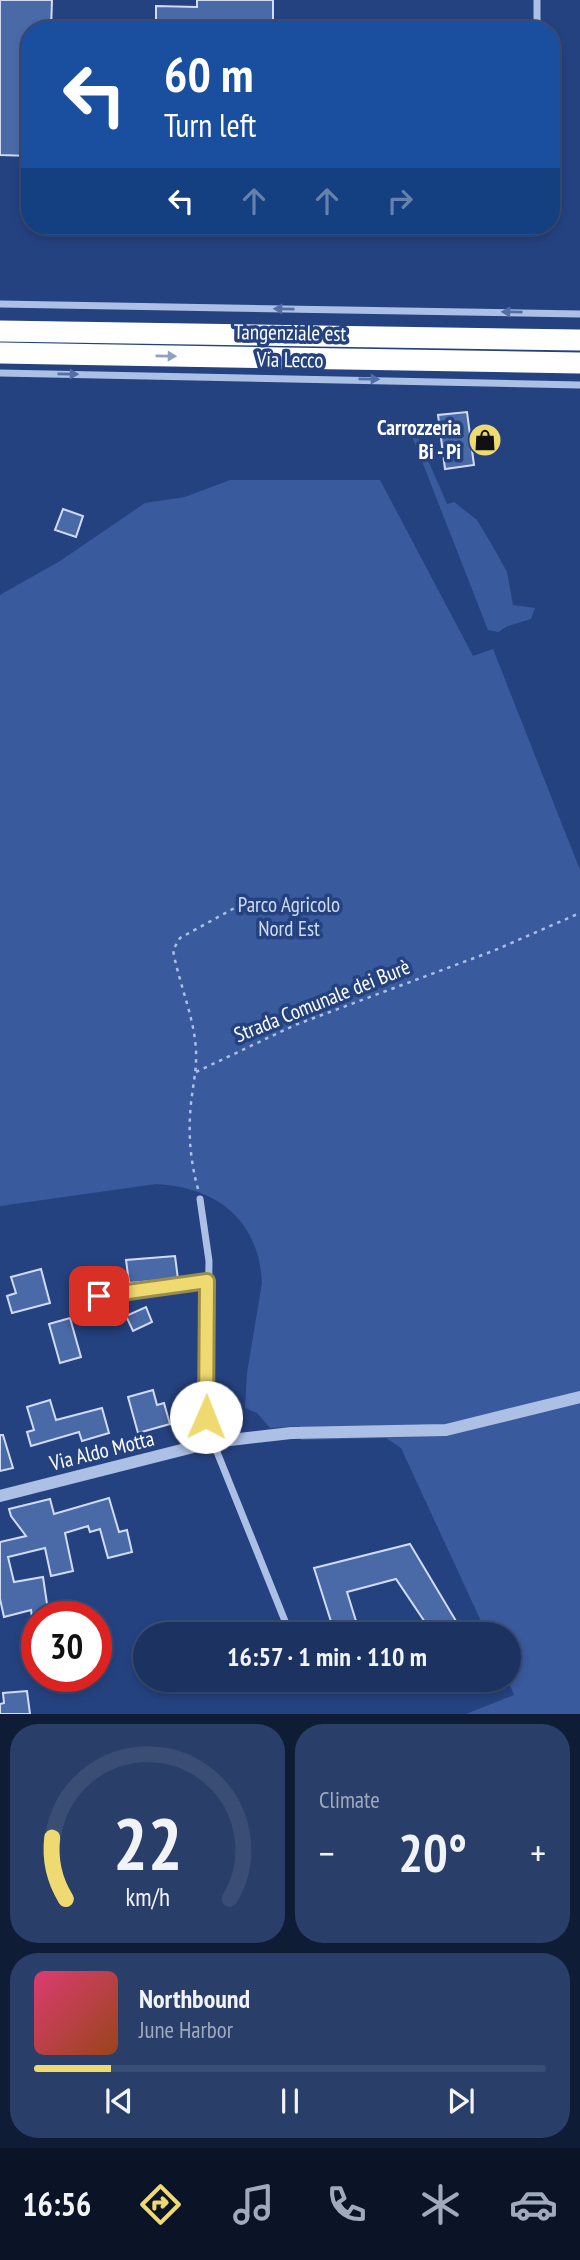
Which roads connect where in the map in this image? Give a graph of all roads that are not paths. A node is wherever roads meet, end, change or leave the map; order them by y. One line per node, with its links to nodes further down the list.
1 (537, 0): 2 (street)
2 (537, 20)
3 (0, 304): 4 (street, one-way to 3)
4 (580, 314)
5 (0, 331): 6 (highway, Tangenziale est)
6 (580, 340)
7 (0, 353): 8 (highway, Tangenziale est, one-way to 8)
8 (580, 363)
9 (0, 373): 10 (street, Via Lecco, one-way to 10)
10 (580, 385)
11 (200, 1199): 12 (street)
12 (207, 1281): 13 (lane); 15 (street)
13 (99, 1296)
14 (580, 1398): 15 (street, Via Aldo Motta)
15 (209, 1443): 16 (street, Via Aldo Motta); 17 (street)
16 (0, 1496)
17 (286, 1622)

